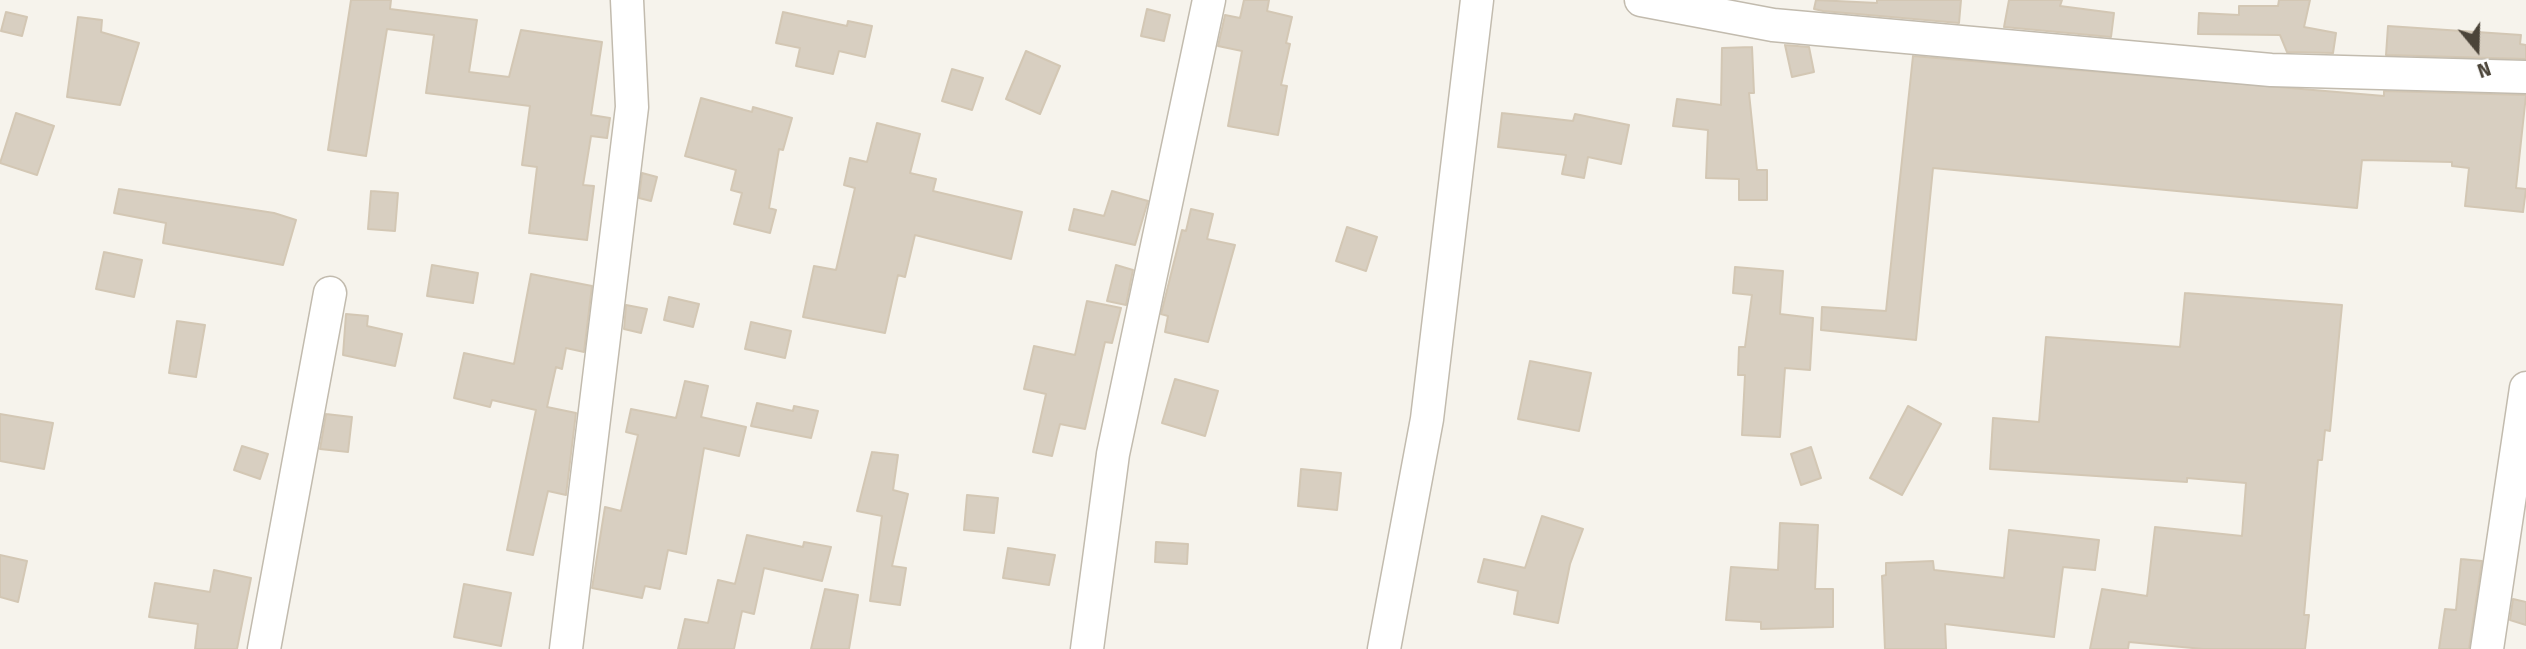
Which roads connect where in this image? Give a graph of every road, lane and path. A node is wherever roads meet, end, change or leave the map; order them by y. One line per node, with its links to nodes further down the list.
1 (627, 0): 9 (street)
2 (1209, 0): 10 (street)
3 (1477, 0): 11 (street)
4 (1641, 0): 5 (street)
5 (2526, 77)
6 (330, 293): 8 (street)
7 (2526, 388): 12 (street)
8 (264, 649)
9 (566, 649)
10 (1087, 649)
11 (1384, 649)
12 (2487, 649)

